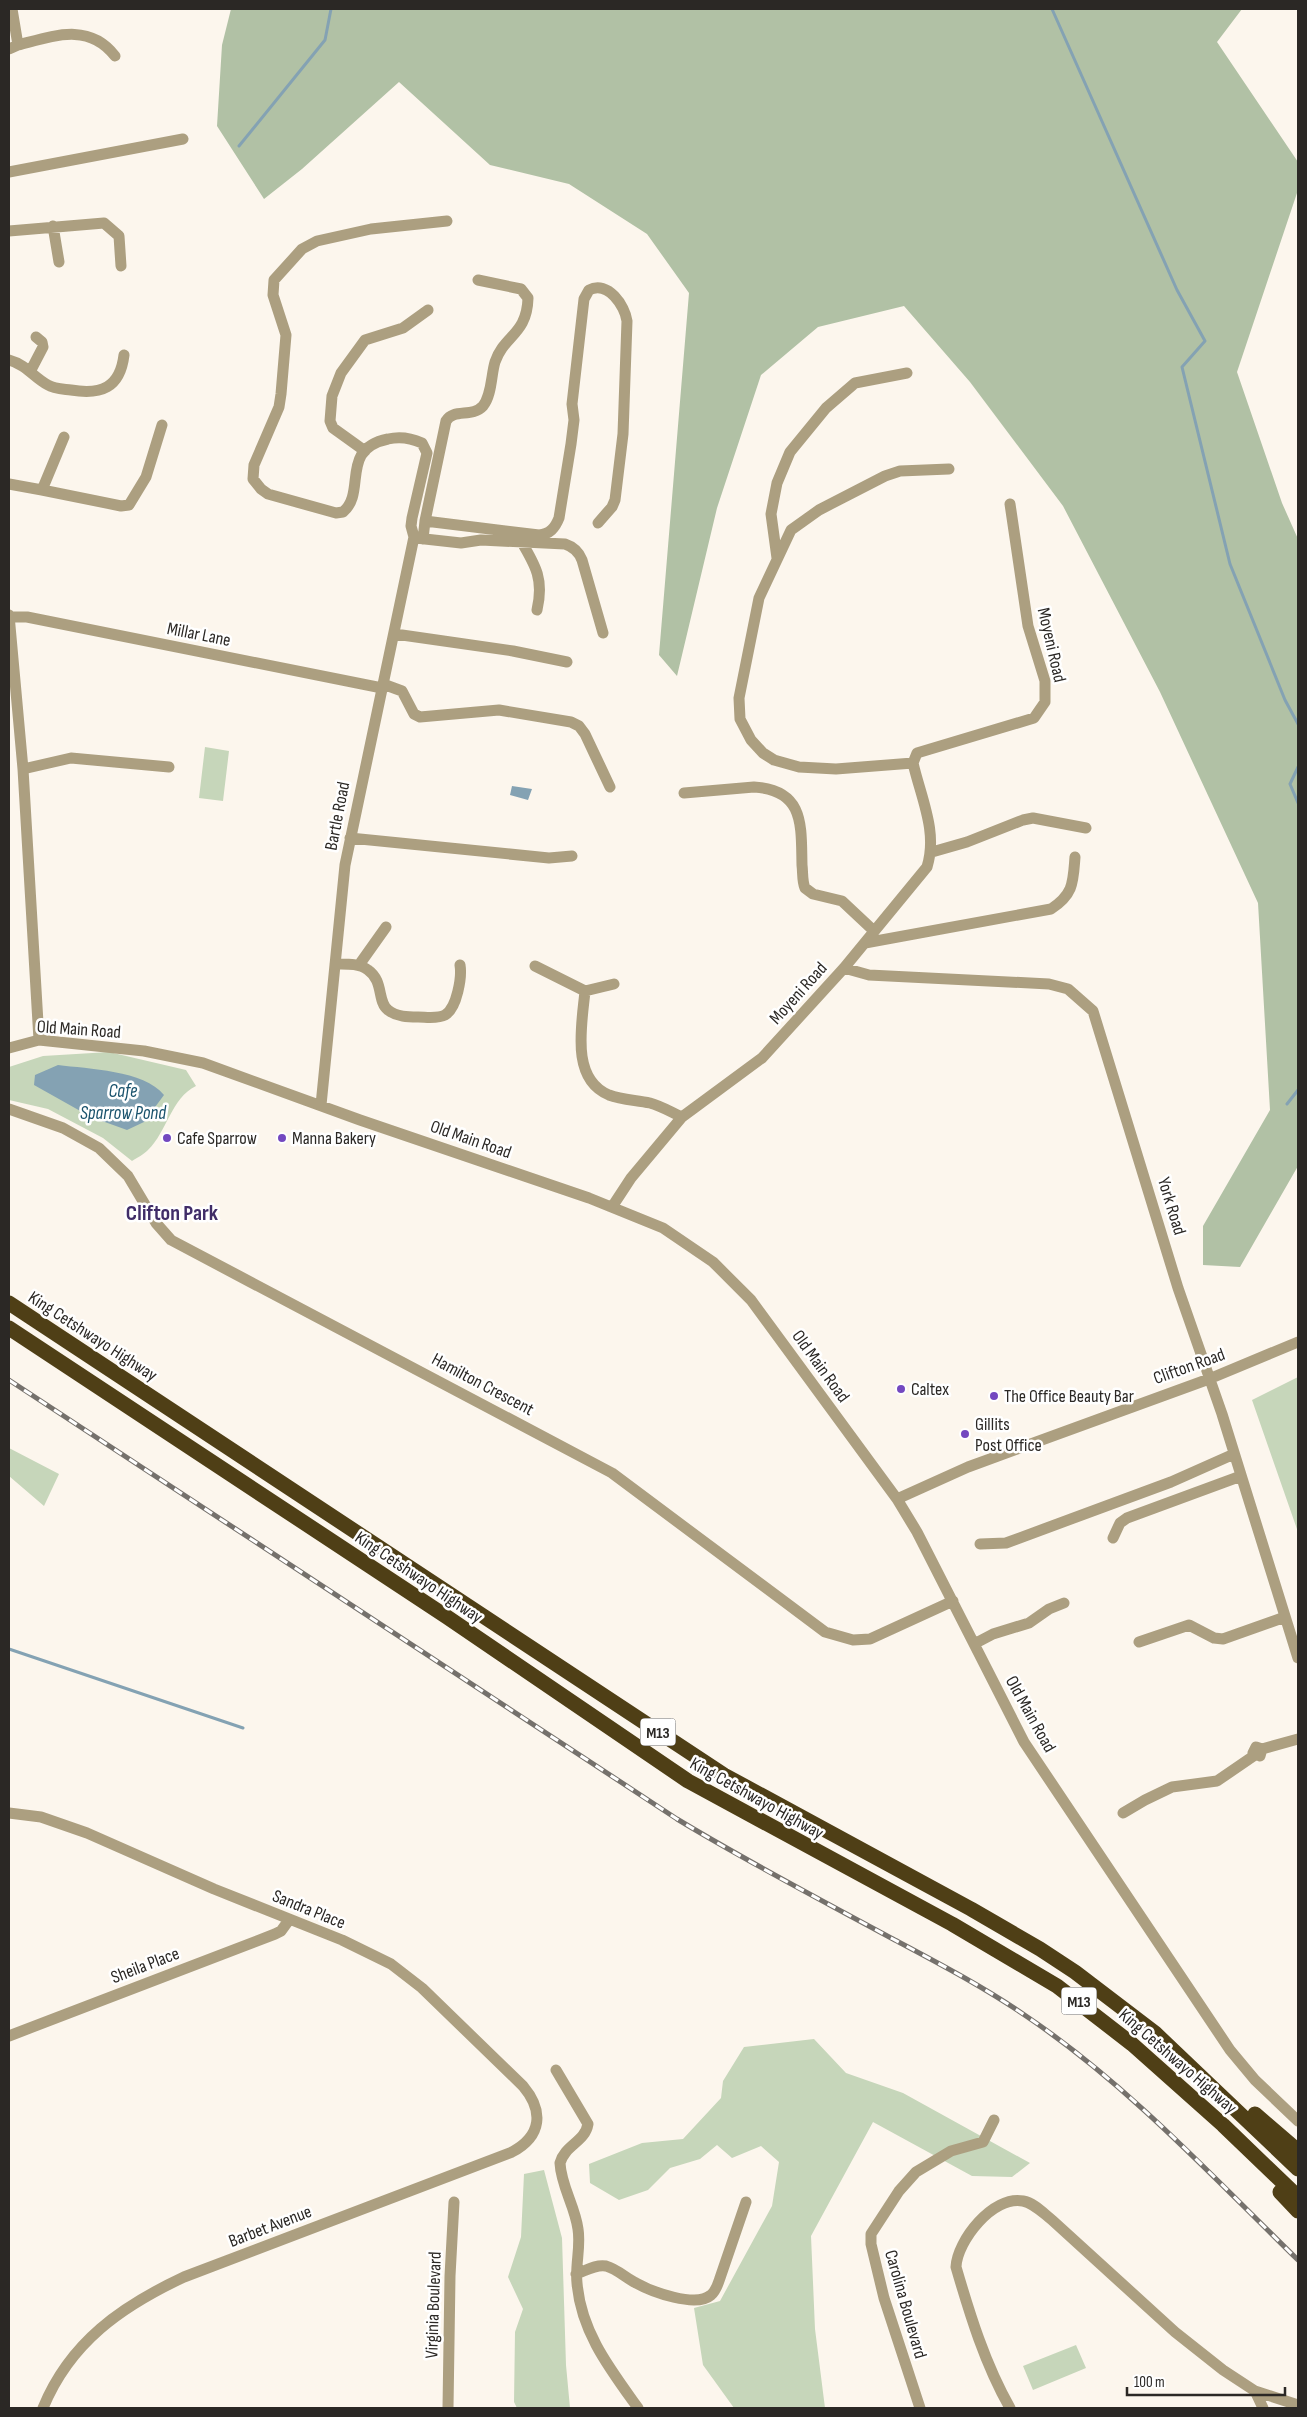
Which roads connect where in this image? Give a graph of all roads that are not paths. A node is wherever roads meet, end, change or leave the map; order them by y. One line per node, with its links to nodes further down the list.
1 (13, 9): 2 (street)
2 (13, 47): 3 (street)
3 (115, 56)
4 (183, 139): 5 (street)
5 (9, 172)
6 (447, 221): 20 (street)
7 (53, 226): 8 (street); 9 (street); 10 (street)
8 (9, 231)
9 (59, 262)
10 (120, 266)
11 (478, 280): 25 (street)
12 (428, 310): 20 (street)
13 (36, 337): 16 (street)
14 (124, 355): 16 (street)
15 (9, 360): 16 (street)
16 (31, 370)
17 (907, 373): 29 (street)
18 (162, 426): 23 (street)
19 (64, 437): 23 (street)
20 (364, 451): 27 (street)
21 (949, 470): 29 (street)
22 (9, 484): 23 (street)
23 (42, 490)
24 (1010, 504): 36 (street, Moyeni Road)
25 (425, 521): 26 (street); 27 (street)
26 (598, 523)
27 (418, 538): 28 (street); 33 (street, Bartle Road)
28 (521, 541): 30 (street); 32 (street)
29 (777, 558): 36 (street)
30 (537, 610)
31 (9, 616): 35 (street, Millar Lane); 38 (street)
32 (603, 633)
33 (395, 634): 34 (street); 35 (street, Bartle Road)
34 (568, 662)
35 (383, 686): 39 (street, Millar Lane); 42 (street, Bartle Road)
36 (913, 764): 43 (street)
37 (169, 767): 38 (street)
38 (23, 768): 56 (street)
39 (610, 787)
40 (684, 793): 47 (street)
41 (1086, 828): 43 (street)
42 (350, 838): 44 (street); 49 (street, Bartle Road)
43 (932, 852): 47 (street, Moyeni Road)
44 (572, 856)
45 (1075, 857): 48 (street)
46 (386, 927): 50 (street)
47 (874, 931): 48 (street, Moyeni Road)
48 (865, 943): 53 (street, Moyeni Road)
49 (335, 964): 50 (street); 58 (street, Bartle Road)
50 (360, 965): 51 (street)
51 (460, 965)
52 (535, 966): 55 (street)
53 (844, 968): 60 (street, Moyeni Road); 65 (street, York Road)
54 (614, 984): 55 (street)
55 (585, 991): 60 (street)
56 (39, 1040): 57 (street, Old Main Road); 58 (street, Old Main Road)
57 (9, 1048)
58 (321, 1105): 61 (street, Old Main Road)
59 (9, 1109): 71 (street, Hamilton Crescent)
60 (682, 1117): 61 (street, Moyeni Road)
61 (612, 1207): 68 (street, Old Main Road)
62 (9, 1303): 83 (highway, King Cetshwayo Highway / M13)
63 (9, 1328): 84 (highway, King Cetshwayo Highway / M13)
64 (1298, 1342): 65 (street, Clifton Road)
65 (1209, 1379): 66 (street, York Road); 68 (street, Clifton Road)
66 (1234, 1454): 67 (street, York Road); 70 (street)
67 (1241, 1476): 69 (street); 73 (street, York Road)
68 (897, 1499): 71 (street, Old Main Road)
69 (1113, 1538)
70 (980, 1544)
71 (953, 1601): 75 (street, Old Main Road)
72 (1064, 1603): 75 (street)
73 (1285, 1617): 74 (street); 76 (street, York Road)
74 (1139, 1642)
75 (974, 1644): 87 (street, Old Main Road)
76 (1298, 1658)
77 (1298, 1739): 79 (street)
78 (9, 1813): 80 (street, Sandra Place)
79 (1123, 1813)
80 (289, 1920): 81 (street, Sheila Place); 85 (street, Sandra Place)
81 (9, 2036)
82 (556, 2070): 94 (street)
83 (1199, 2073): 88 (highway); 89 (highway, King Cetshwayo Highway / M13)
84 (1191, 2097): 90 (highway, King Cetshwayo Highway / M13); 93 (highway)
85 (538, 2120): 97 (street, Barbet Avenue)
86 (994, 2120): 100 (street, Carolina Boulevard)
87 (1298, 2121)
88 (1298, 2151)
89 (1298, 2169)
90 (1298, 2197)
91 (454, 2202): 98 (street, Virginia Boulevard)
92 (746, 2202): 94 (street)
93 (1298, 2211)
94 (576, 2274): 99 (street)
95 (1255, 2391): 96 (street); 101 (street); 102 (street)
96 (1298, 2405)
97 (43, 2408)
98 (448, 2408)
99 (638, 2408)
100 (920, 2408)
101 (1010, 2408)
102 (1263, 2408)

